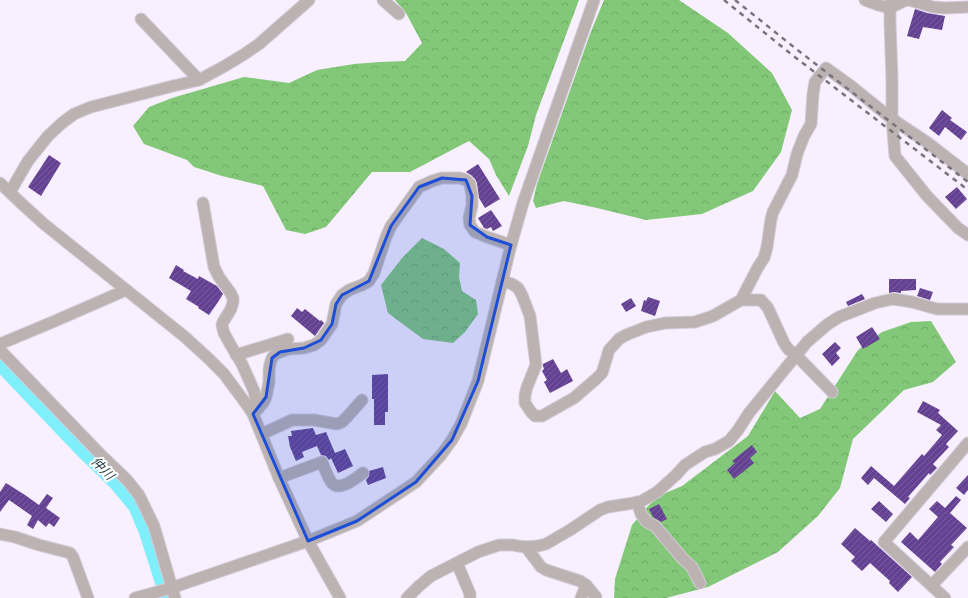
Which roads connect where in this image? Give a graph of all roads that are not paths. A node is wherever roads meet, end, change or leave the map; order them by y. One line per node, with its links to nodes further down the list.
1 (309, 0): 10 (street)
2 (383, 0): 8 (street)
3 (594, 0): 17 (street)
4 (866, 0): 6 (street)
5 (911, 0): 6 (street); 7 (street)
6 (891, 4): 11 (street)
7 (968, 7)
8 (399, 14)
9 (141, 19): 10 (street)
10 (198, 80): 14 (street)
11 (892, 118): 12 (street); 16 (street); 20 (street)
12 (968, 174)
13 (0, 183): 14 (street)
14 (10, 192): 19 (street)
15 (203, 203): 25 (street)
16 (968, 235)
17 (511, 245): 18 (street); 29 (street)
18 (502, 282): 20 (street); 36 (street)
19 (126, 290): 23 (street); 29 (street)
20 (741, 300): 26 (street)
21 (968, 309): 26 (street)
22 (288, 339): 25 (street)
23 (0, 344)
24 (0, 350): 43 (street)
25 (236, 355): 29 (street)
26 (796, 355): 27 (street); 34 (street)
27 (832, 392)
28 (362, 400): 30 (street)
29 (255, 412): 30 (street)
30 (262, 434): 33 (street)
31 (968, 443): 42 (street)
32 (363, 473): 33 (street)
33 (279, 478): 36 (street)
34 (637, 502): 37 (street); 40 (street)
35 (0, 534): 46 (street)
36 (308, 541): 43 (street); 48 (street)
37 (526, 547): 39 (street); 41 (street)
38 (968, 547): 42 (street)
39 (457, 563): 44 (street); 49 (street)
40 (700, 583)
41 (586, 585): 45 (street); 50 (street)
42 (932, 585): 51 (street)
43 (173, 591): 47 (street)
44 (473, 597)
45 (596, 597)
46 (88, 598)
47 (134, 598)
48 (340, 598)
49 (407, 598)
50 (581, 598)
51 (945, 598)

